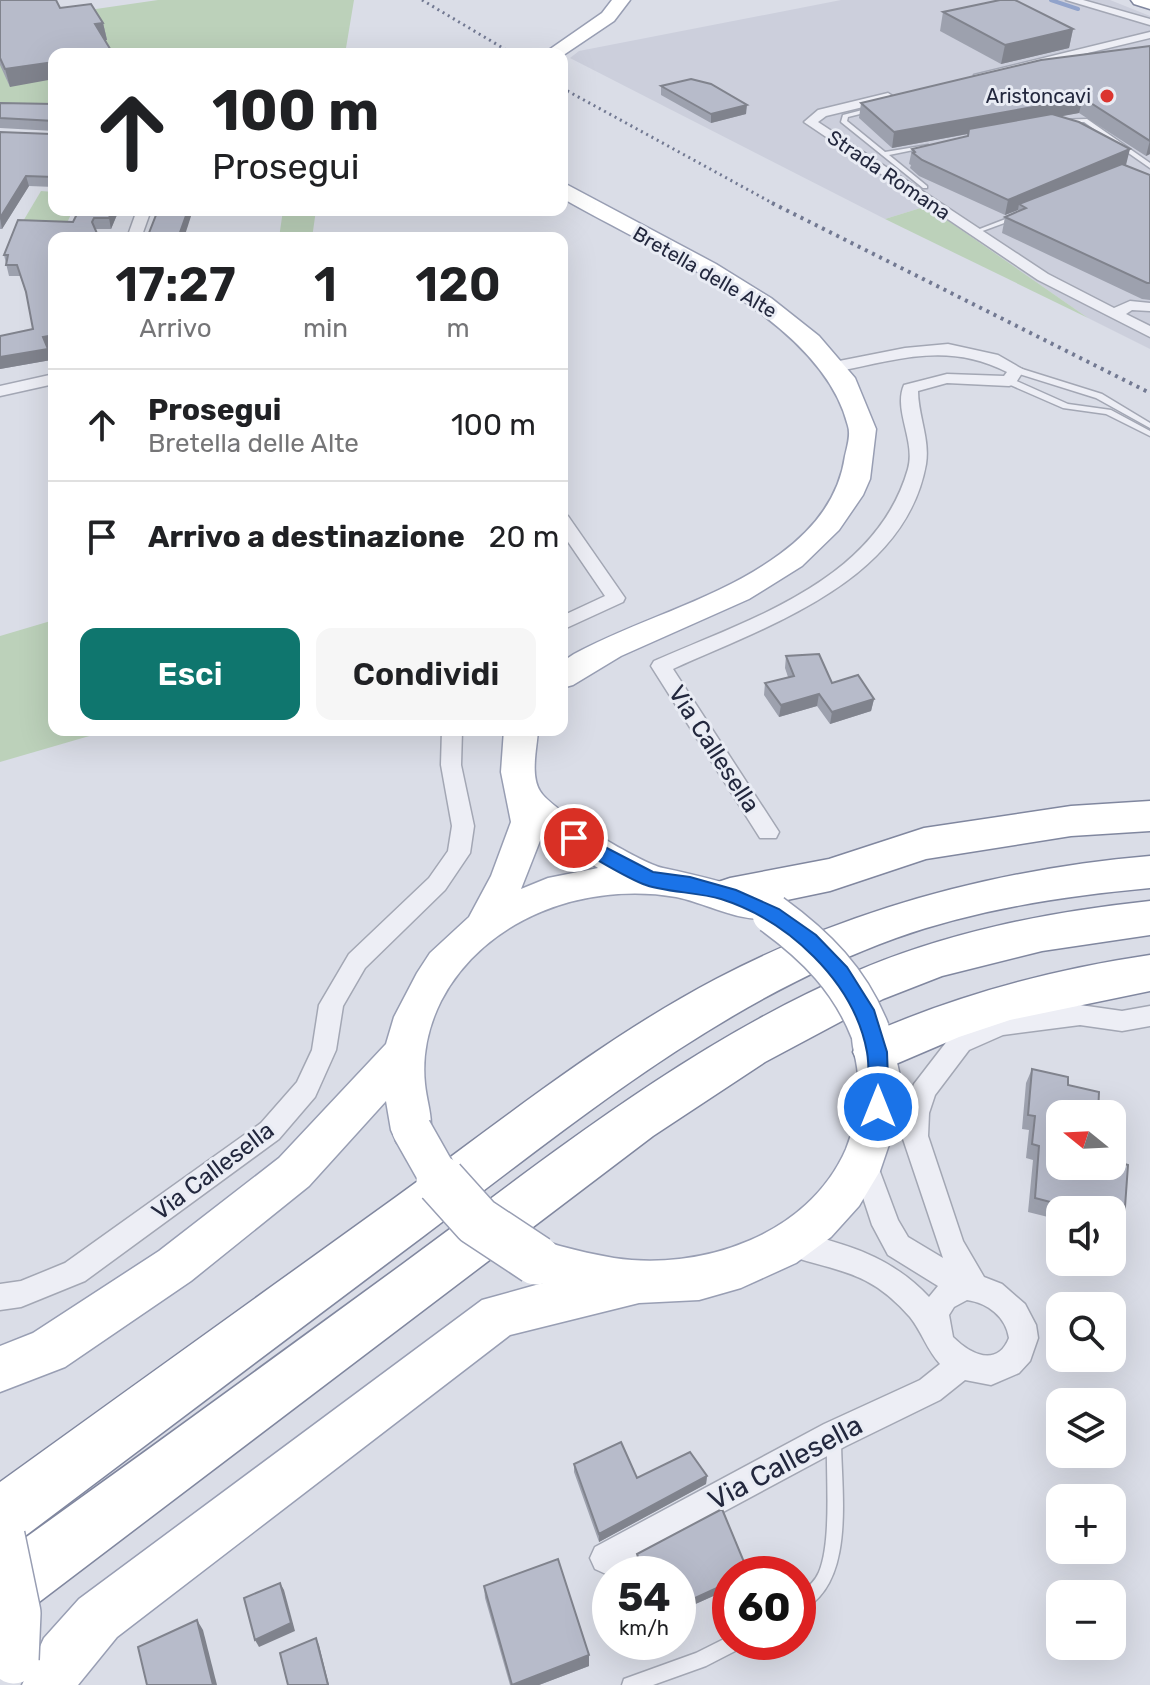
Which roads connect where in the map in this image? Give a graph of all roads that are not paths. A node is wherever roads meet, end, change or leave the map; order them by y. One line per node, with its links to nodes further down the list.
1 (621, 0): 7 (main road)
2 (1071, 0): 5 (street)
3 (1141, 0): 4 (highway)
4 (1150, 3)
5 (1150, 22)
6 (1150, 35): 9 (street)
7 (561, 48)
8 (1052, 67): 10 (lane)
9 (970, 77)
10 (984, 82)
11 (894, 100): 14 (lane); 23 (street, Strada Romana)
12 (1072, 129): 18 (lane)
13 (937, 144): 14 (lane)
14 (883, 154): 16 (lane)
15 (933, 154): 16 (lane)
16 (893, 163): 20 (lane)
17 (1128, 163): 18 (lane)
18 (1149, 166): 19 (lane)
19 (1137, 175)
20 (925, 187)
21 (568, 192): 27 (main road, Bretella delle Alte)
22 (1027, 213): 23 (lane)
23 (975, 232): 25 (street, Strada Romana)
24 (1150, 307): 25 (street)
25 (1114, 314): 26 (street, Strada Romana)
26 (1150, 332)
27 (834, 367): 28 (street); 35 (main road, Bretella delle Alte)
28 (1012, 376): 31 (lane); 32 (lane); 40 (street, Via Callesella)
29 (48, 380): 30 (street)
30 (0, 391)
31 (1150, 426)
32 (1150, 434)
33 (568, 529): 34 (street)
34 (568, 621)
35 (568, 673)
36 (452, 736): 54 (street, Via Callesella)
37 (521, 736): 38 (main road)
38 (524, 797): 42 (main road); 45 (main road)
39 (1150, 816): 43 (highway)
40 (768, 832)
41 (1150, 872): 59 (highway)
42 (650, 879): 43 (main road); 45 (main road)
43 (730, 895): 48 (main road, bridge)
44 (1150, 918): 63 (highway)
45 (484, 925): 49 (main road)
46 (1150, 973): 48 (highway)
47 (1150, 1016): 53 (street)
48 (874, 1042): 50 (main road)
49 (405, 1051): 52 (main road, bridge); 57 (main road)
50 (864, 1161): 51 (main road); 53 (street)
51 (789, 1243): 52 (main road); 55 (street)
52 (636, 1283): 65 (main road)
53 (969, 1286): 55 (street); 56 (street)
54 (0, 1297)
55 (934, 1324): 56 (street)
56 (962, 1365): 58 (street, Via Callesella)
57 (0, 1369)
58 (835, 1435): 61 (street, Via Callesella); 62 (lane)
59 (0, 1518)
60 (0, 1536): 65 (main road, bridge)
61 (610, 1556)
62 (816, 1590)
63 (0, 1593)
64 (712, 1654): 66 (lane)
65 (34, 1672)
66 (630, 1685)

